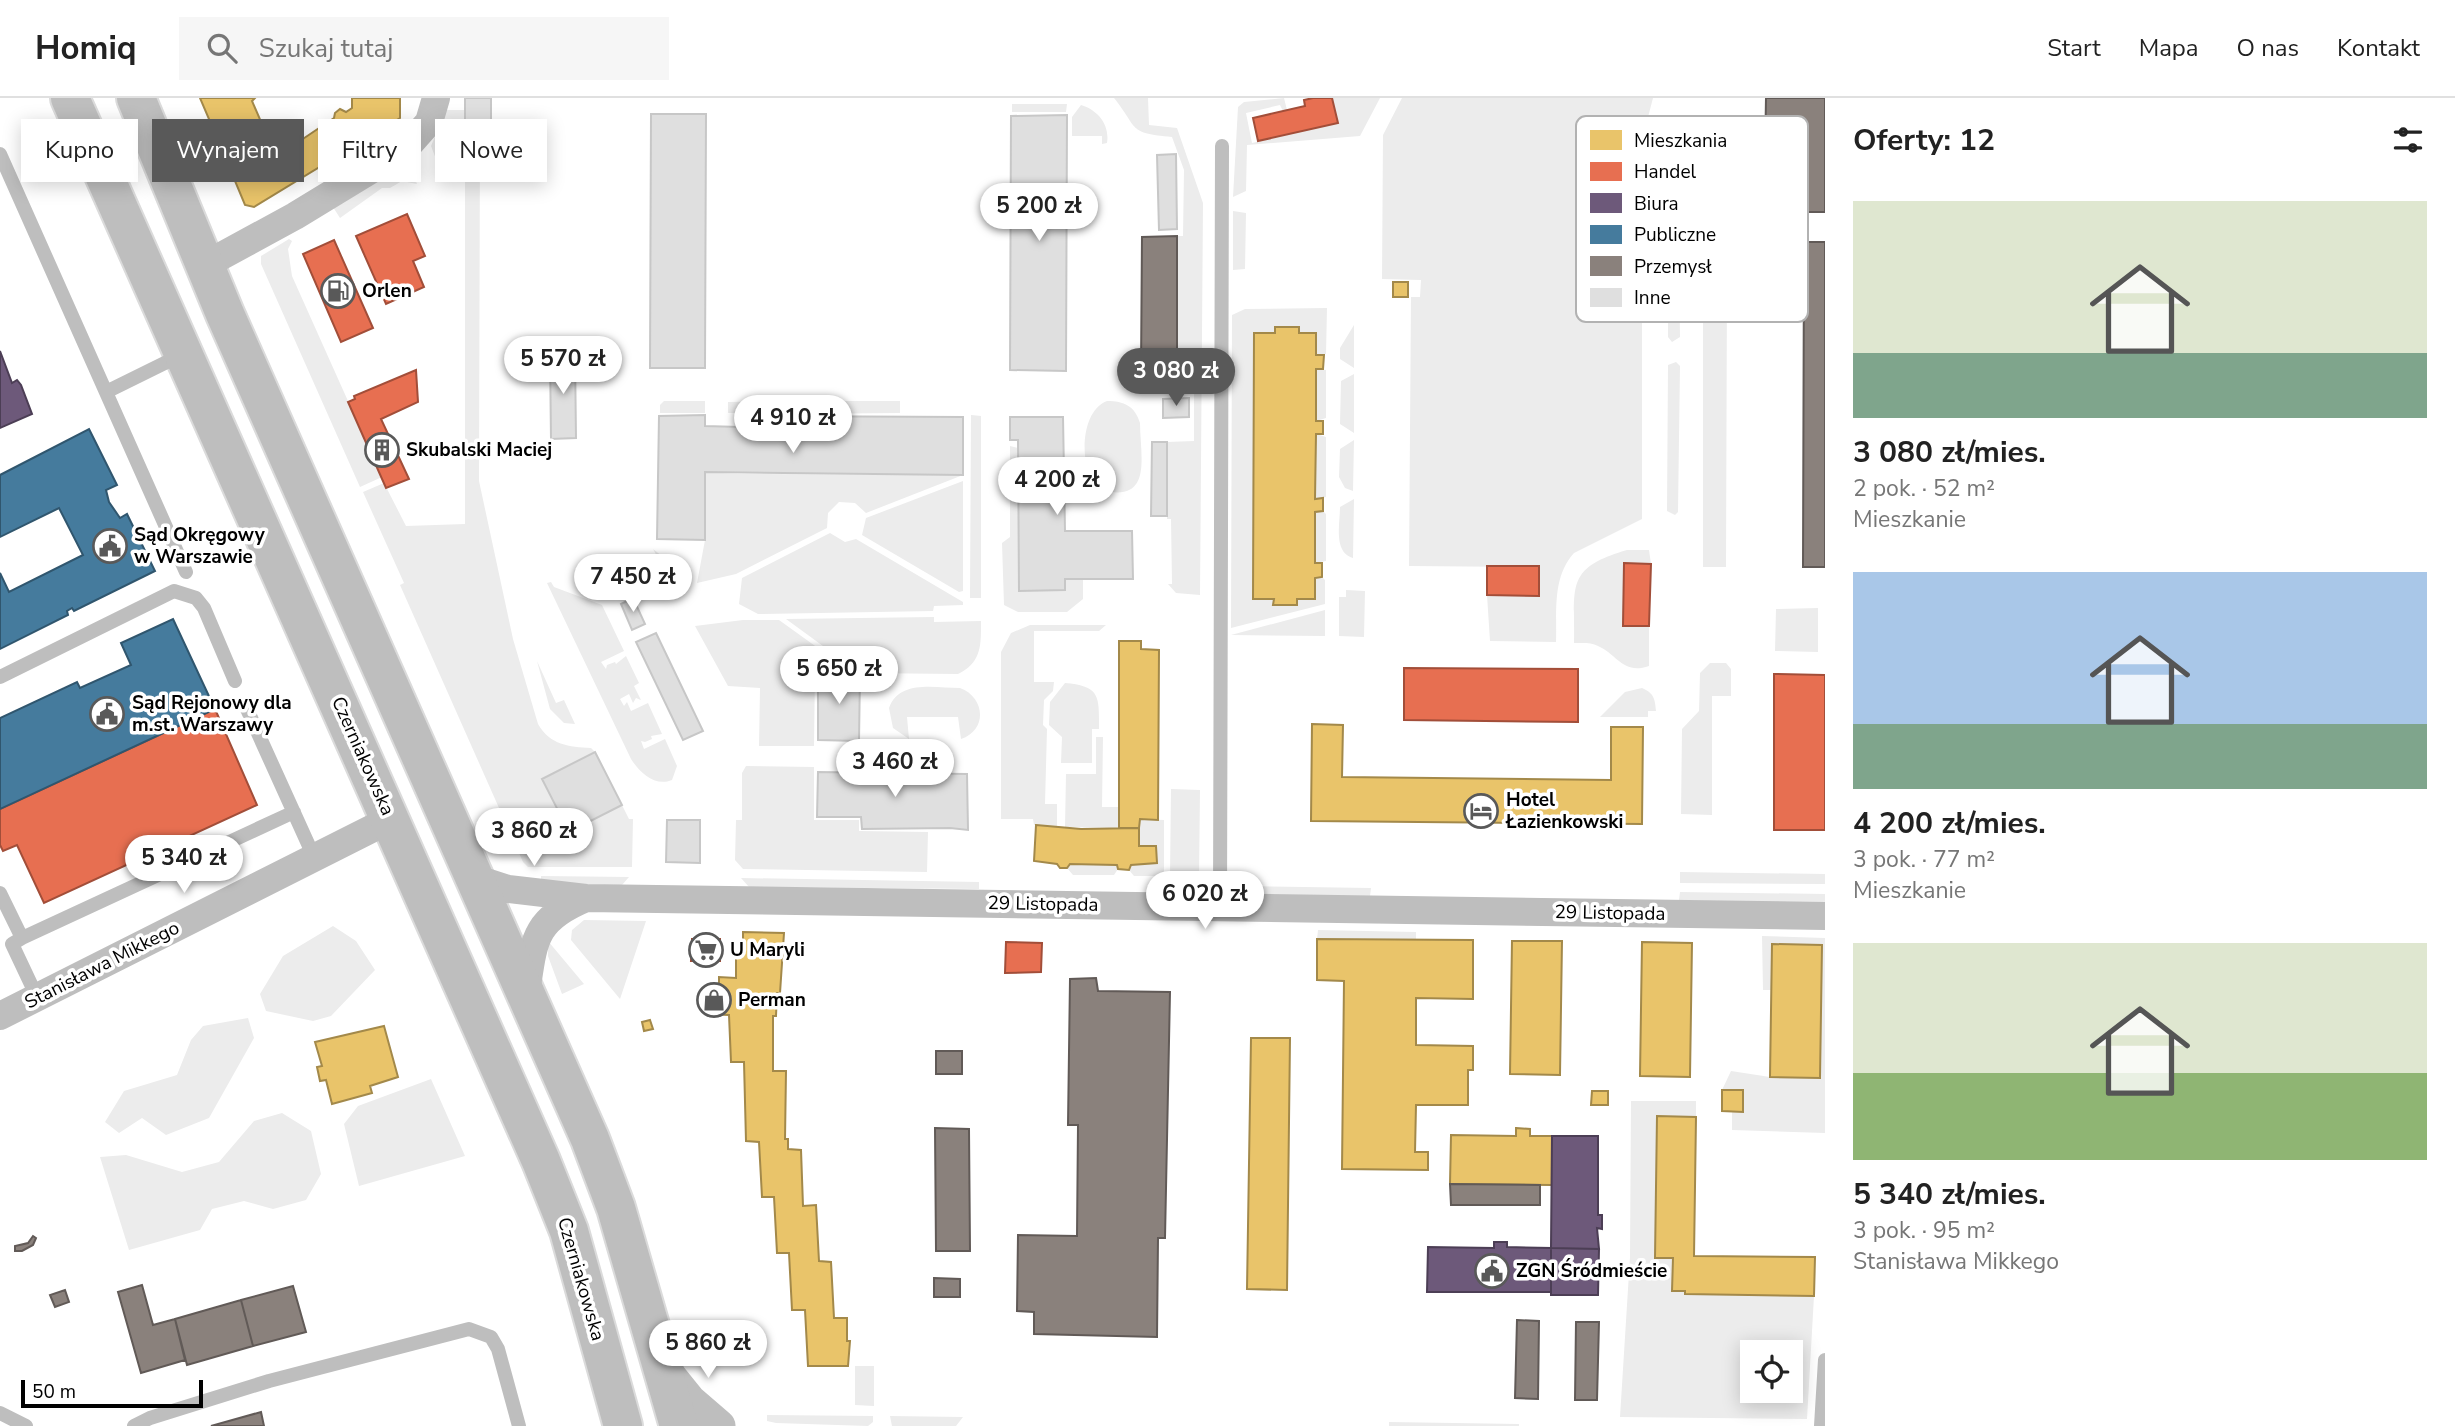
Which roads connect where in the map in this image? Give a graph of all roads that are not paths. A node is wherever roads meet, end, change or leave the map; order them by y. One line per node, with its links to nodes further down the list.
1 (70, 98): 7 (main road, Czerniakowska)
2 (136, 98): 6 (main road)
3 (436, 98): 6 (street)
4 (1222, 146): 19 (lane)
5 (0, 154): 8 (lane)
6 (205, 265): 16 (main road)
7 (184, 353): 8 (lane); 14 (main road, Czerniakowska)
8 (106, 392): 9 (lane)
9 (186, 572)
10 (0, 677): 11 (lane)
11 (235, 681)
12 (247, 709): 13 (lane)
13 (294, 813): 15 (lane); 21 (lane)
14 (391, 819): 15 (street, Stanisława Mikkego); 28 (main road, Czerniakowska)
15 (314, 857): 23 (street, Stanisława Mikkego)
16 (474, 878): 18 (street, 29 Listopada); 22 (main road)
17 (0, 893): 21 (lane)
18 (586, 898): 19 (street, 29 Listopada); 22 (street)
19 (1220, 907): 20 (street, 29 Listopada)
20 (1825, 916)
21 (22, 939): 23 (lane)
22 (526, 993): 26 (main road)
23 (37, 997): 24 (street, Stanisława Mikkego)
24 (0, 1016)
25 (1825, 1360): 34 (lane)
26 (663, 1368): 32 (main road); 33 (street)
27 (0, 1413): 29 (lane)
28 (625, 1421)
29 (26, 1426)
30 (134, 1426): 31 (lane)
31 (519, 1426)
32 (679, 1426)
33 (719, 1426)
34 (1821, 1426)

